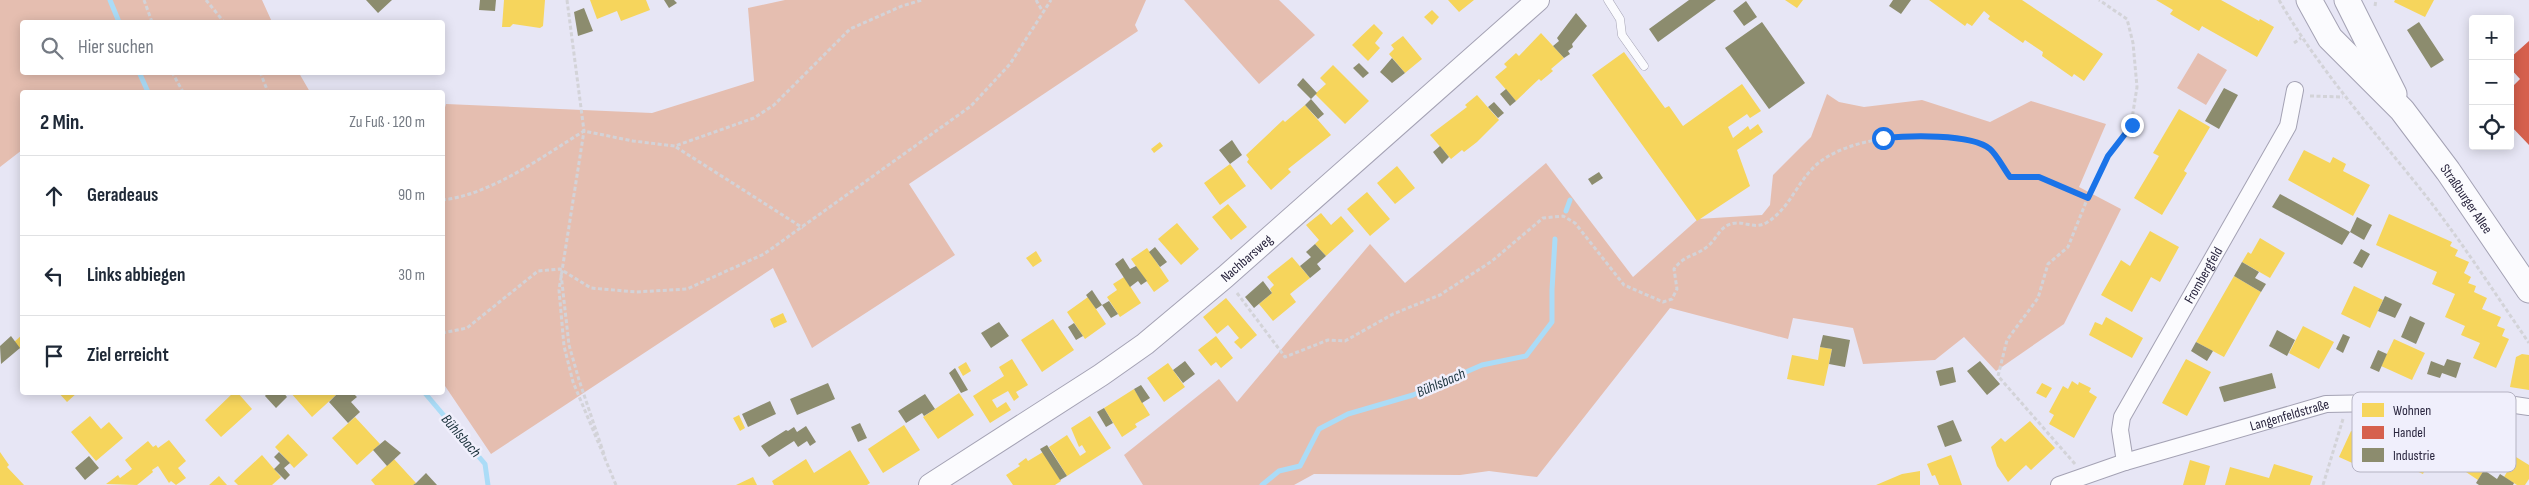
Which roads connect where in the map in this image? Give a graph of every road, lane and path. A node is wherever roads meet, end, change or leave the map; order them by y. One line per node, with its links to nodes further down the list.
1 (144, 0): 16 (path)
2 (206, 0): 17 (path)
3 (567, 0): 28 (path)
4 (922, 0): 29 (path)
5 (1036, 0): 15 (path)
6 (1051, 0): 15 (path)
7 (1538, 0): 34 (street, Nachbarsweg)
8 (1608, 0): 20 (lane)
9 (2099, 0): 30 (path)
10 (2279, 0): 18 (path)
11 (2309, 0): 27 (main road, Straßburger Allee)
12 (2347, 0): 27 (main road, Straßburger Allee)
13 (2376, 0): 14 (path)
14 (2375, 6)
15 (1043, 12): 32 (path)
16 (151, 20)
17 (222, 20)
18 (2301, 38): 19 (path); 26 (path)
19 (2294, 42)
20 (1644, 66)
21 (174, 75): 23 (path)
22 (261, 75): 24 (path)
23 (182, 90)
24 (267, 90)
25 (2295, 90): 26 (path); 43 (street, Frombergfeld)
26 (2344, 97): 37 (path)
27 (2402, 110): 35 (main road, Straßburger Allee)
28 (584, 131): 29 (path); 31 (path); 33 (path)
29 (675, 146): 32 (path)
30 (2088, 198): 34 (path); 44 (path)
31 (445, 200)
32 (803, 228): 33 (path)
33 (560, 269): 36 (path); 42 (path); 42 (path)
34 (1225, 277): 46 (street, Nachbarsweg)
35 (2529, 290)
36 (445, 332)
37 (2529, 343)
38 (2348, 403): 39 (street, Langenfeldstraße); 43 (street, Langenfeldstraße); 48 (path)
39 (2352, 403)
40 (2516, 406): 41 (street, Langenfeldstraße)
41 (2529, 408)
42 (606, 460): 45 (path)
43 (2125, 462): 44 (street, Langenfeldstraße)
44 (2086, 475): 47 (street, Langenfeldstraße)
45 (616, 485)
46 (930, 485)
47 (2059, 485)
48 (2323, 485)

